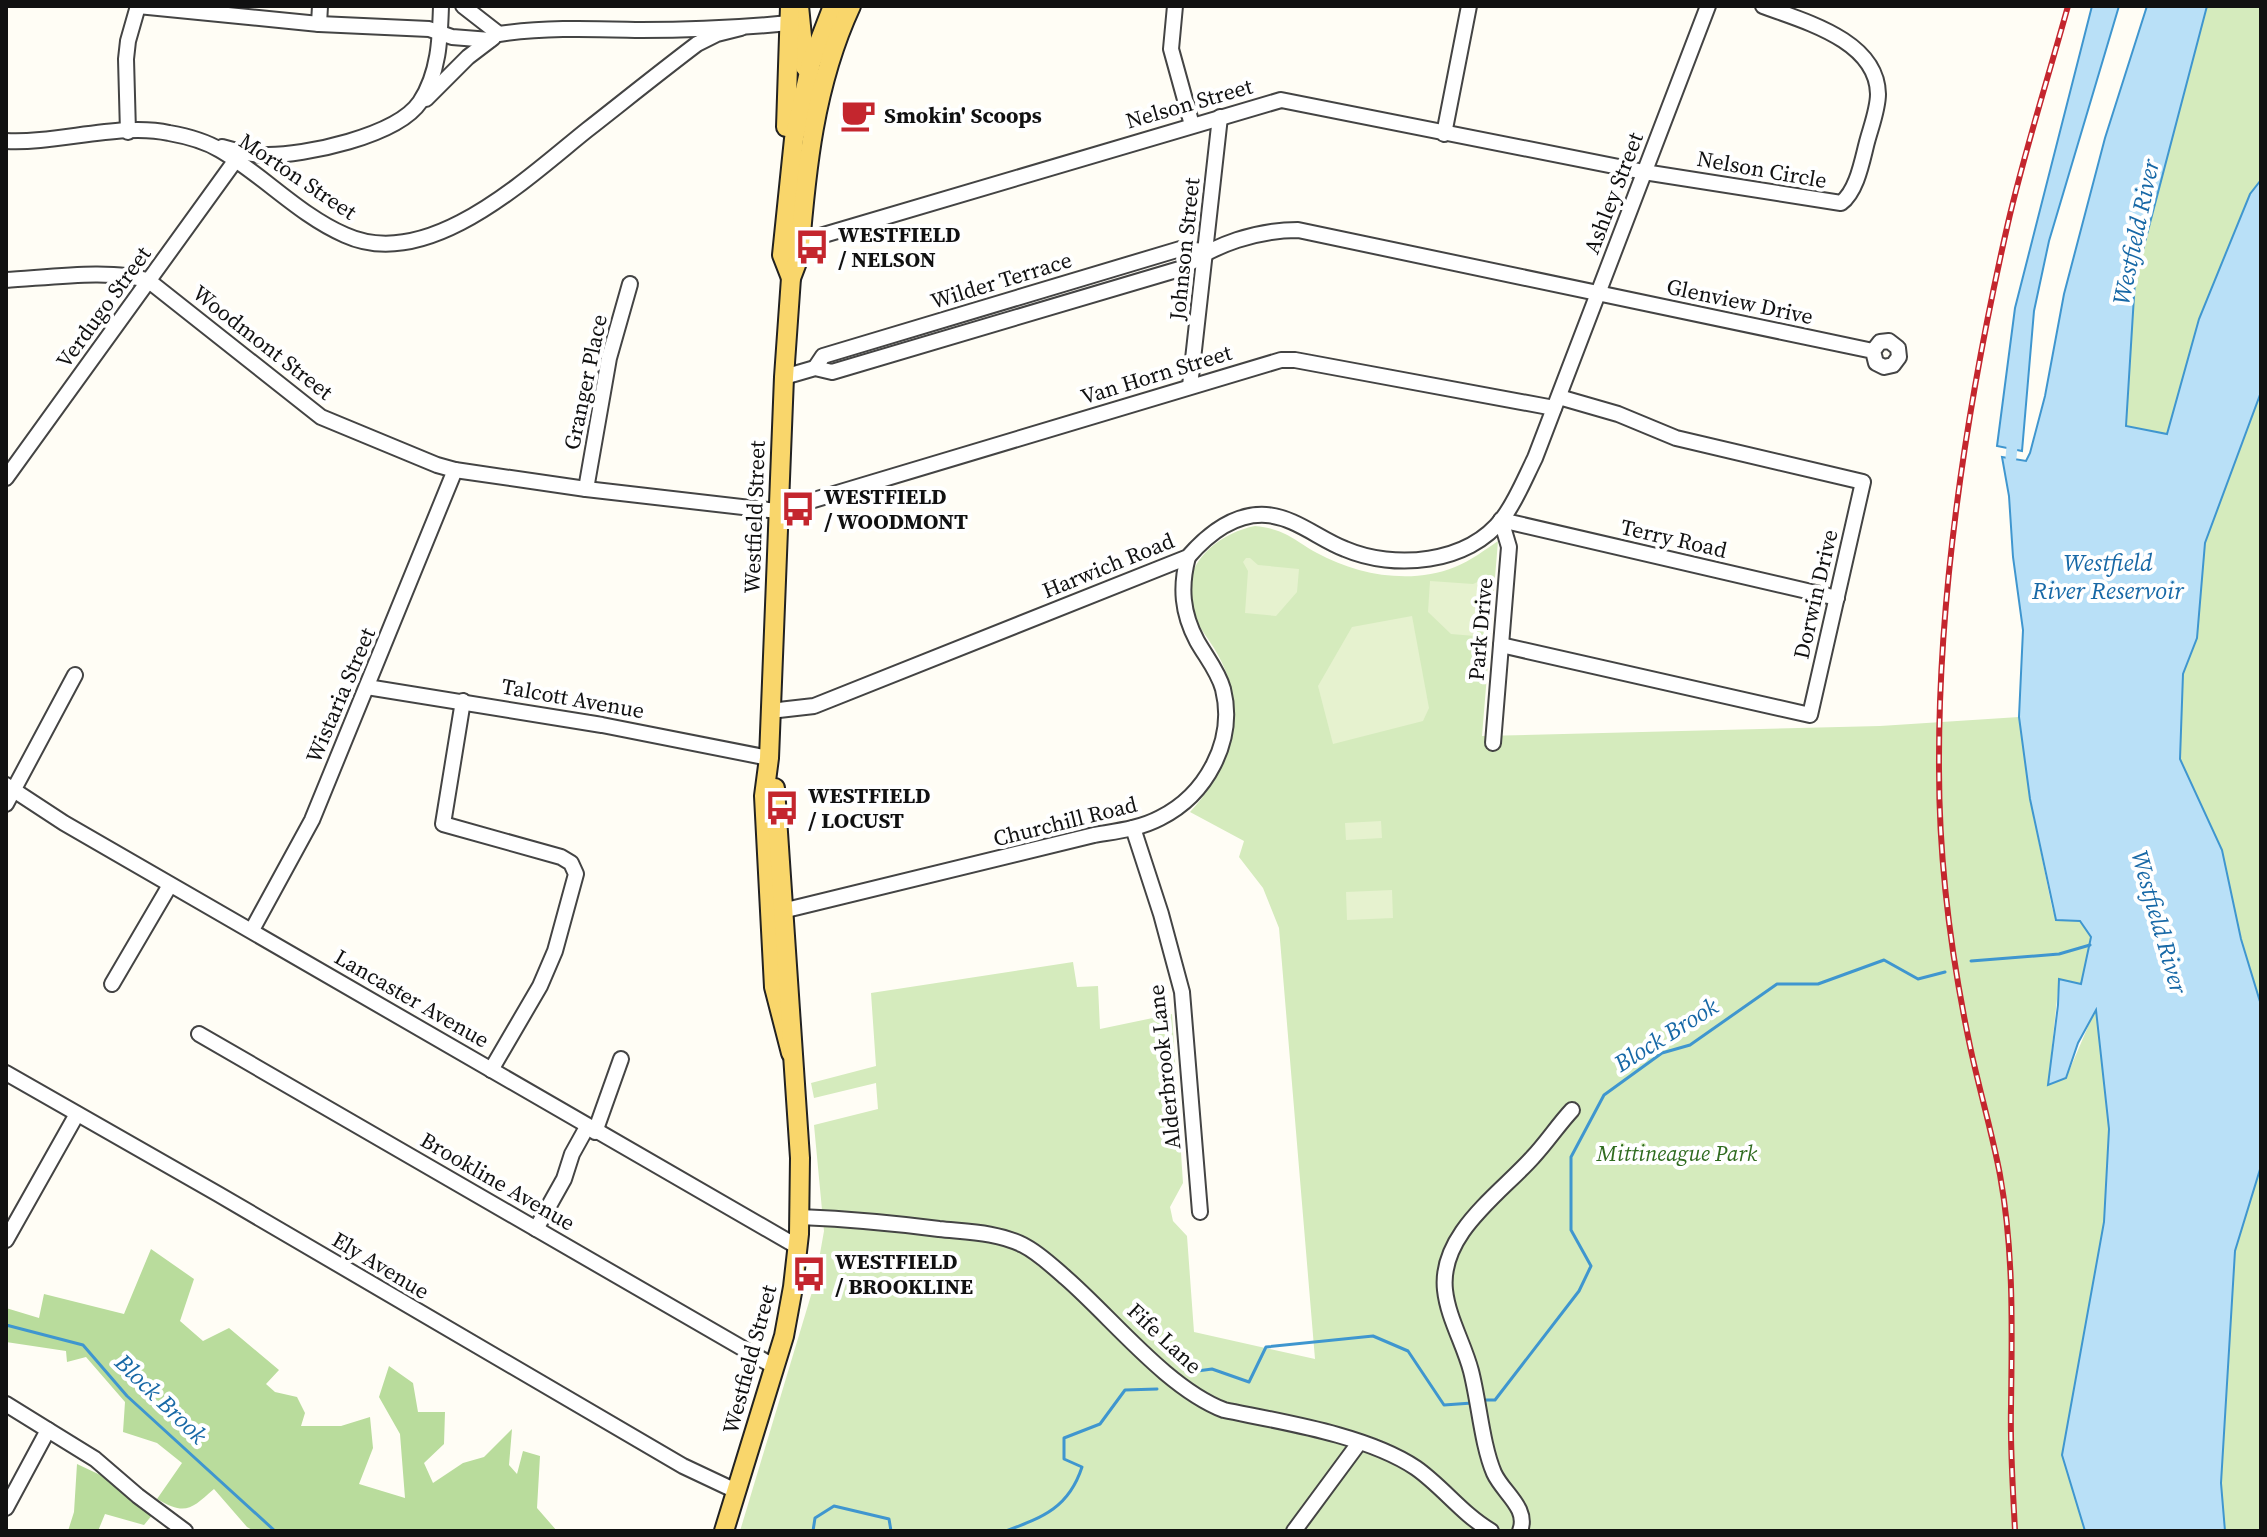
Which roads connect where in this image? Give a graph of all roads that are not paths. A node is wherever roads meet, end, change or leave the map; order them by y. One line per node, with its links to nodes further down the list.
1 (138, 6): 13 (street); 21 (street)
2 (320, 6): 13 (street)
3 (441, 6): 15 (street)
4 (463, 6): 16 (street)
5 (824, 6): 12 (main road)
6 (833, 6): 17 (main road, Westfield Street)
7 (851, 6): 28 (main road, Westfield Street)
8 (1175, 6): 20 (street)
9 (1469, 6): 22 (street)
10 (1708, 6): 27 (street, Ashley Street)
11 (1763, 6): 27 (street, Nelson Circle)
12 (794, 13): 14 (street); 17 (main road); 26 (main road)
13 (319, 24): 15 (street)
14 (741, 28): 16 (street); 25 (street, Morton Street)
15 (440, 31): 16 (street); 18 (street)
16 (494, 37): 18 (street)
17 (806, 78): 26 (main road, Westfield Street)
18 (419, 104): 24 (street)
19 (1220, 117): 20 (street, Nelson Street); 22 (street, Nelson Street); 29 (street, Johnson Street)
20 (1192, 125): 28 (street, Nelson Street)
21 (128, 132): 23 (street, Morton Street); 24 (street, Morton Street)
22 (1444, 134): 27 (street, Nelson Street)
23 (6, 141)
24 (203, 142): 25 (street, Morton Street)
25 (235, 161): 32 (street, Verdugo Street)
26 (791, 164): 30 (main road, Westfield Street)
27 (1644, 172): 35 (street, Ashley Street)
28 (800, 242): 30 (main road, Westfield Street)
29 (1206, 251): 34 (street, Wilder Terrace); 35 (street, Wilder Terrace); 36 (street, Wilder Terrace); 42 (street, Johnson Street)
30 (791, 278): 41 (main road, Westfield Street)
31 (6, 280): 32 (street, Woodmont Street)
32 (149, 281): 44 (street, Woodmont Street); 45 (street, Verdugo Street)
33 (630, 284): 46 (street, Granger Place)
34 (1059, 285): 36 (street); 37 (street, Wilder Terrace)
35 (1598, 294): 39 (street, Glenview Drive); 43 (street, Ashley Street)
36 (1065, 303): 38 (street, Wilder Terrace)
37 (938, 321): 38 (street); 40 (street, Wilder Terrace)
38 (942, 339): 40 (street, Wilder Terrace)
39 (1873, 351)
40 (815, 368): 41 (street, Wilder Terrace)
41 (784, 377): 47 (main road, Westfield Street)
42 (1190, 386): 43 (street, Van Horn Street); 47 (street, Van Horn Street)
43 (1557, 402): 48 (street, Harwich Road); 50 (street, Dorwin Drive)
44 (455, 470): 46 (street, Woodmont Street); 53 (street, Wistaria Street)
45 (6, 478)
46 (586, 489): 47 (street, Woodmont Street)
47 (777, 511): 55 (main road, Westfield Street)
48 (1501, 520): 49 (street, Harwich Road); 50 (street, Terry Road); 51 (street, Park Drive)
49 (1188, 557): 55 (street, Harwich Road); 60 (street, Churchill Road)
50 (1837, 598): 51 (street, Dorwin Drive)
51 (1501, 645): 56 (street, Park Drive)
52 (75, 675): 58 (street)
53 (367, 687): 54 (street, Talcott Avenue); 63 (street, Wistaria Street)
54 (463, 701): 57 (street, Talcott Avenue); 67 (street)
55 (770, 711): 57 (main road, Westfield Street)
56 (1493, 743)
57 (769, 758): 62 (main road, Westfield Street)
58 (10, 787): 59 (street); 61 (street, Lancaster Avenue)
59 (6, 804)
60 (1133, 828): 62 (street, Churchill Road); 72 (street, Alderbrook Lane)
61 (170, 885): 63 (street, Lancaster Avenue); 64 (street)
62 (777, 912): 73 (main road, Westfield Street)
63 (252, 930): 67 (street, Lancaster Avenue)
64 (112, 984)
65 (199, 1034): 74 (street, Brookline Avenue)
66 (621, 1059): 71 (street)
67 (491, 1070): 71 (street, Lancaster Avenue)
68 (6, 1073): 70 (street, Ely Avenue)
69 (1572, 1110): 87 (street)
70 (77, 1114): 75 (street); 81 (street, Ely Avenue)
71 (591, 1130): 74 (street); 76 (street, Lancaster Avenue)
72 (1200, 1212)
73 (800, 1217): 76 (main road, Westfield Street); 80 (street, Fife Lane)
74 (536, 1229): 77 (street, Brookline Avenue)
75 (7, 1238)
76 (798, 1247): 77 (main road, Westfield Street)
77 (775, 1367): 81 (main road, Westfield Street)
78 (6, 1404): 79 (street)
79 (48, 1430): 82 (street); 83 (street)
80 (1359, 1443): 85 (street); 86 (street, Fife Lane)
81 (736, 1491): 84 (main road, Westfield Street)
82 (6, 1508)
83 (185, 1531)
84 (724, 1531)
85 (1294, 1531)
86 (1491, 1531)
87 (1520, 1531)

